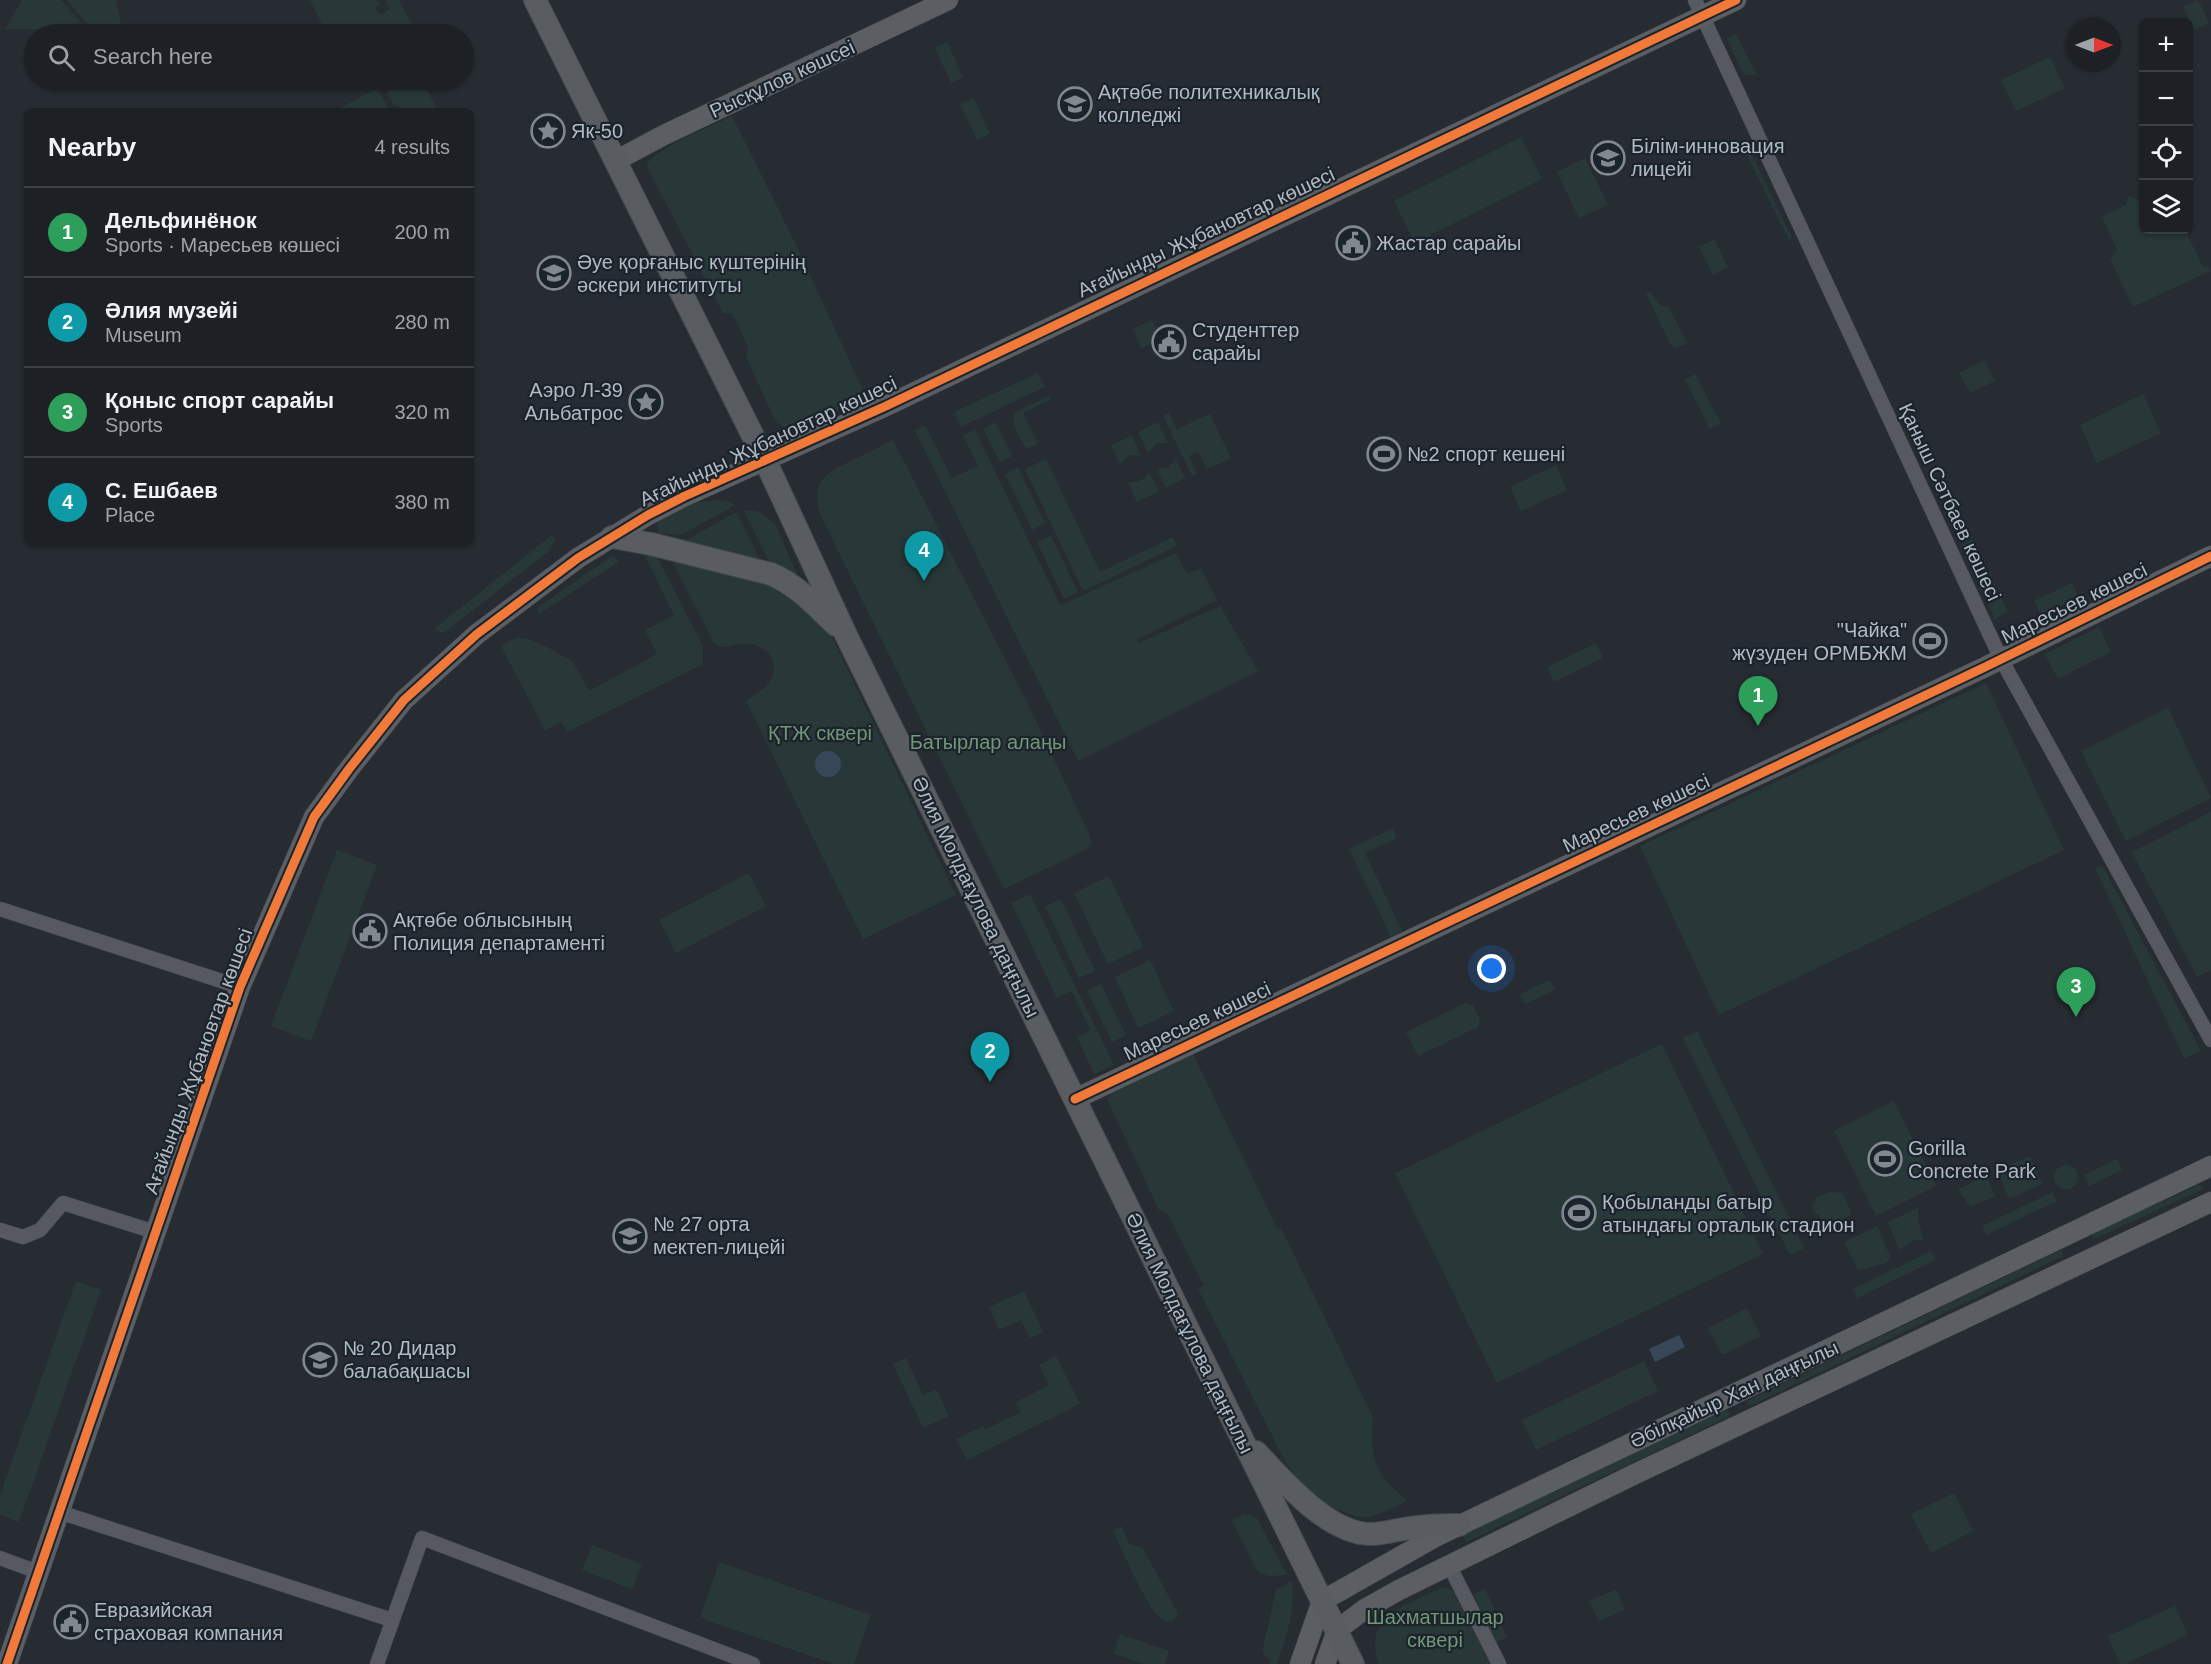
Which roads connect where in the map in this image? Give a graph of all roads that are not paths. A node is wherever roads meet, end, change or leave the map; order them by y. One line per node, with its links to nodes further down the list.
1 (536, 0): 5 (main road, Әлия Молдағұлова даңғылы)
2 (948, 0): 5 (street, Рысқұлов көшсеі)
3 (1736, 0): 4 (street, Ағайынды Жұбановтар көшесі)
4 (1699, 8): 6 (street, Ағайынды Жұбановтар көшесі); 10 (street, Қаныш Сәтбаев көшесі)
5 (617, 160): 6 (main road, Әлия Молдағұлова даңғылы)
6 (765, 460): 7 (street, Ағайынды Жұбановтар көшесі); 9 (main road, Әлия Молдағұлова даңғылы)
7 (612, 537): 9 (main road); 12 (street, Ағайынды Жұбановтар көшесі)
8 (2211, 556): 10 (street, Маресьев көшесі)
9 (846, 635): 14 (main road, Әлия Молдағұлова даңғылы)
10 (2001, 659): 13 (street, Қаныш Сәтбаев көшесі); 14 (street, Маресьев көшесі)
11 (0, 909): 12 (street)
12 (240, 987): 19 (street, Ағайынды Жұбановтар көшесі)
13 (2211, 1040)
14 (1075, 1099): 21 (main road, Әлия Молдағұлова даңғылы)
15 (2211, 1166): 18 (street, Әбілқайыр Хан даңғылы)
16 (2211, 1202): 20 (street, Әбілқайыр Хан даңғылы)
17 (0, 1230): 19 (street)
18 (2076, 1231): 20 (street); 23 (street, Әбілқайыр Хан даңғылы)
19 (155, 1232): 22 (street, Ағайынды Жұбановтар көшесі)
20 (2090, 1260): 26 (street, Әбілқайыр Хан даңғылы)
21 (1241, 1435): 23 (main road); 28 (main road, Әлия Молдағұлова даңғылы)
22 (58, 1512): 27 (street, Ағайынды Жұбановтар көшесі); 29 (street)
23 (1459, 1525): 24 (street, Әбілқайыр Хан даңғылы)
24 (1435, 1537): 26 (street); 28 (street, Әбілқайыр Хан даңғылы)
25 (0, 1558): 27 (street)
26 (1449, 1565): 30 (street, Әбілқайыр Хан даңғылы); 37 (street)
27 (38, 1572): 31 (street, Ағайынды Жұбановтар көшесі)
28 (1322, 1601): 30 (main road, Әлия Молдағұлова даңғылы); 34 (street)
29 (392, 1620): 32 (street); 33 (street)
30 (1337, 1630): 35 (street); 36 (main road, Әлия Молдағұлова даңғылы)
31 (7, 1664)
32 (377, 1664)
33 (753, 1664)
34 (1300, 1664)
35 (1325, 1664)
36 (1353, 1664)
37 (1499, 1664)

